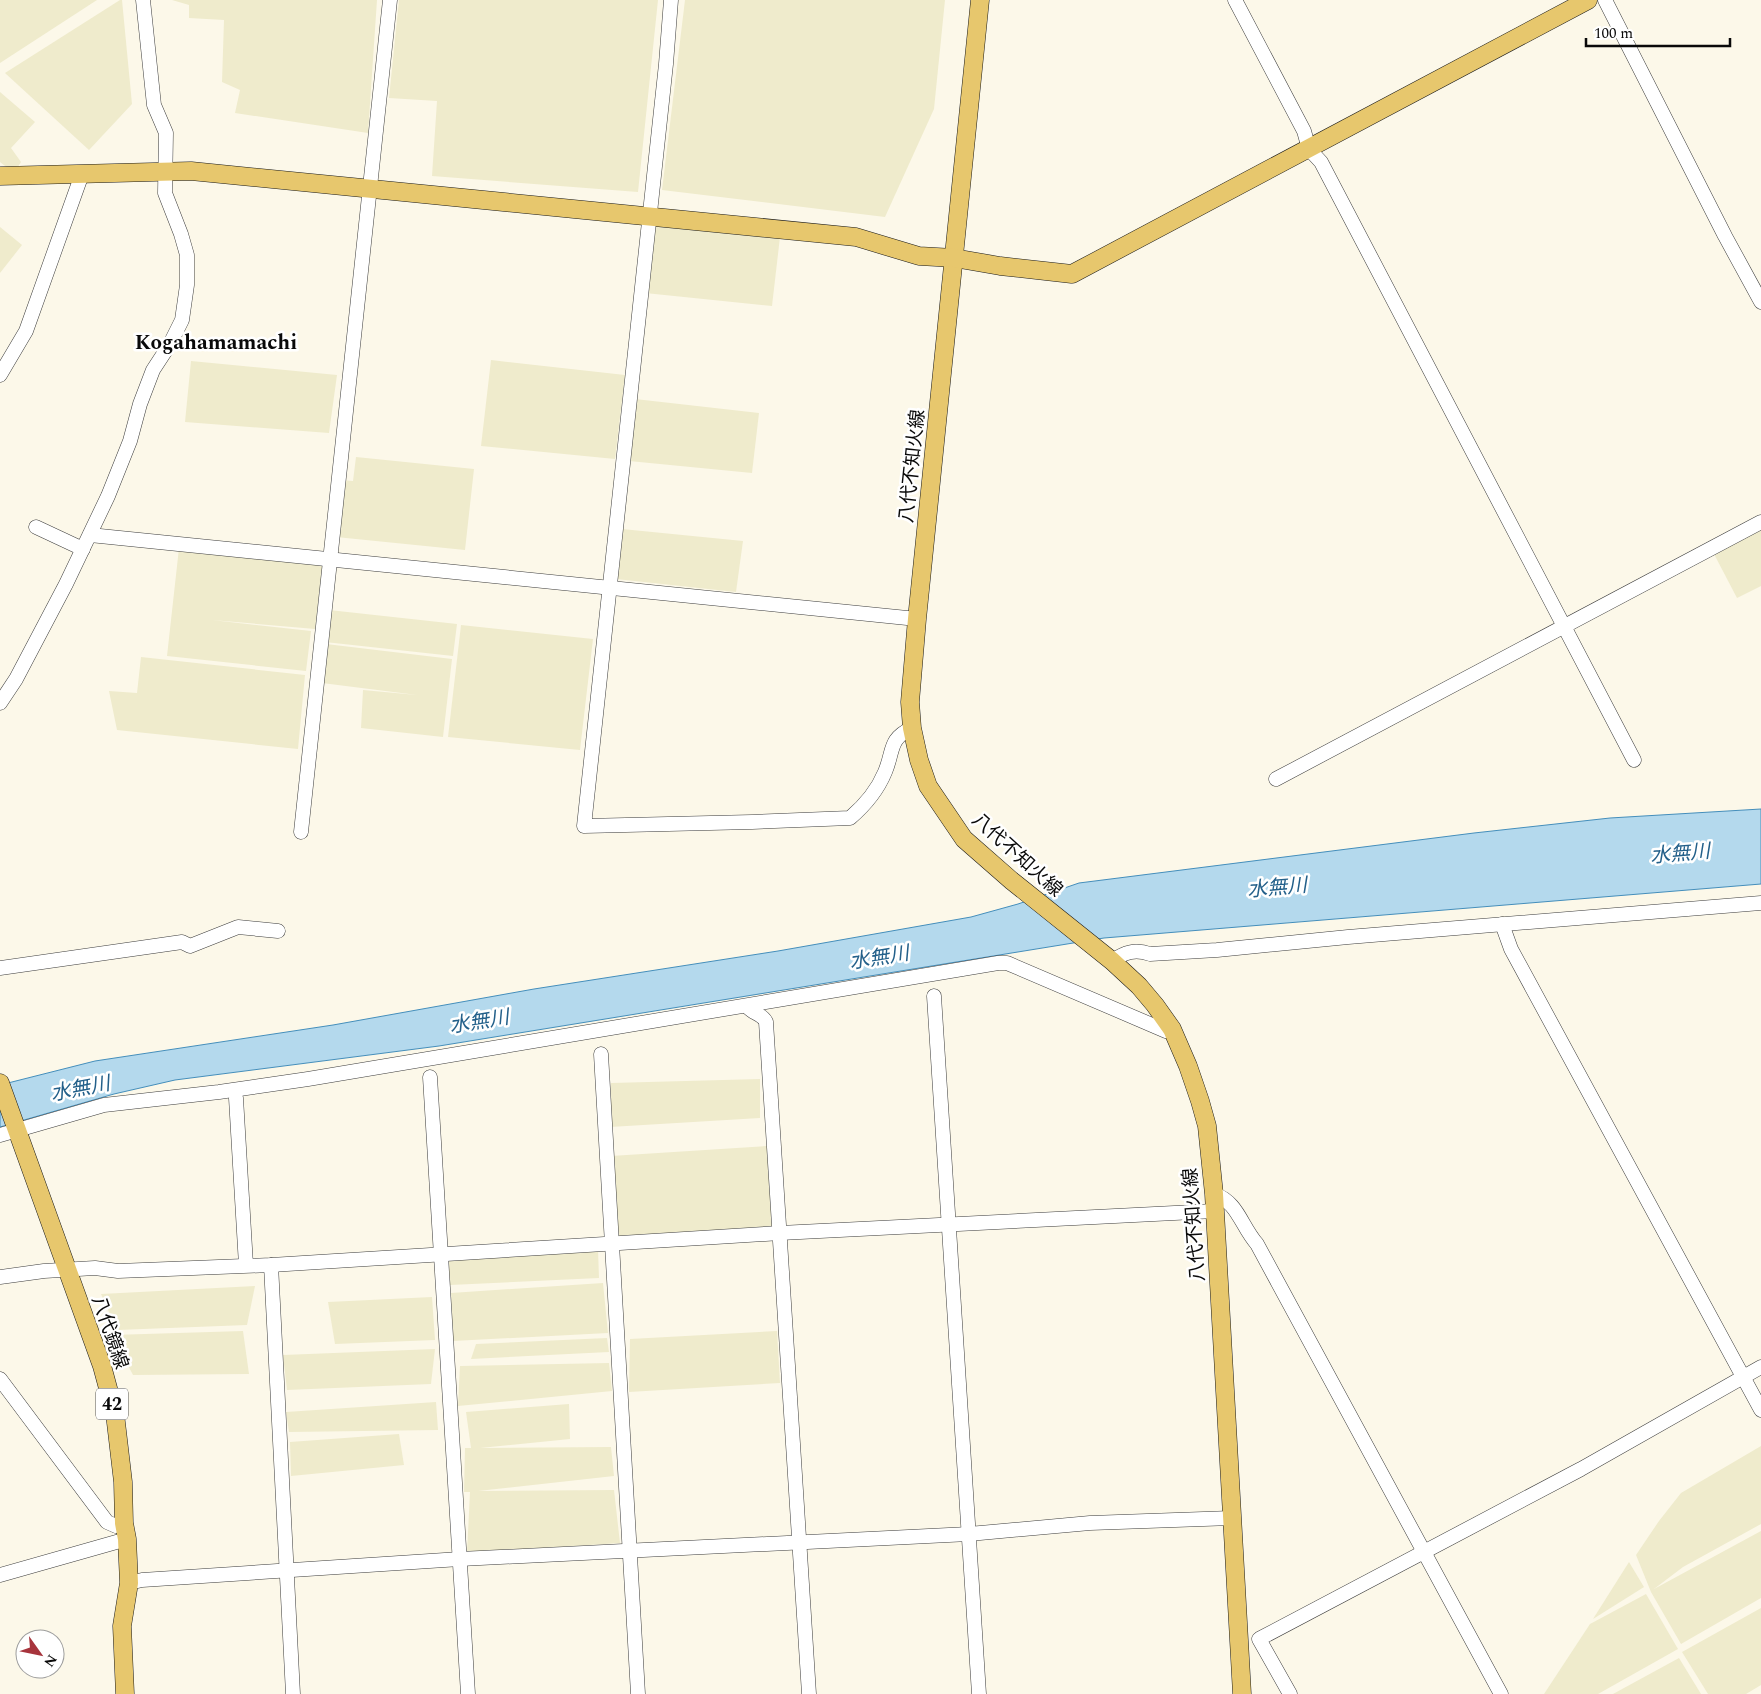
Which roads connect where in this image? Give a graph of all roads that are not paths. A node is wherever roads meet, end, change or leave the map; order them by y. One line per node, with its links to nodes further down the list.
1 (143, 0): 9 (street)
2 (390, 0): 12 (street)
3 (671, 0): 13 (street)
4 (980, 0): 14 (main road, 八代不知火線)
5 (1235, 0): 8 (street)
6 (1588, 0): 8 (main road)
7 (1605, 0): 15 (street)
8 (1309, 149): 14 (main road); 24 (street)
9 (166, 172): 10 (main road); 12 (main road); 19 (street)
10 (82, 174): 11 (main road); 16 (street)
11 (0, 176)
12 (369, 189): 13 (main road); 21 (street)
13 (650, 218): 14 (main road); 22 (street)
14 (954, 258): 23 (main road, 八代不知火線)
15 (1761, 302)
16 (0, 375)
17 (1761, 522): 24 (street)
18 (36, 527): 20 (street)
19 (90, 535): 20 (street); 21 (street)
20 (83, 549): 25 (street)
21 (330, 558): 22 (street); 29 (street)
22 (609, 588): 23 (street); 26 (street)
23 (917, 619): 26 (main road, 八代不知火線)
24 (1564, 626): 27 (street); 28 (street)
25 (0, 703)
26 (912, 728): 33 (main road, 八代不知火線)
27 (1634, 760)
28 (1276, 779)
29 (301, 832)
30 (1761, 903): 31 (street)
31 (1502, 924): 33 (street); 53 (street)
32 (278, 931): 34 (street)
33 (1108, 958): 37 (main road, 八代不知火線)
34 (0, 968)
35 (934, 996): 44 (street)
36 (746, 1006): 37 (street); 42 (street); 45 (street)
37 (1172, 1029): 43 (main road, 八代不知火線)
38 (601, 1054): 46 (street)
39 (430, 1077): 47 (street)
40 (0, 1083): 42 (main road, 八代鏡線 / 42)
41 (236, 1098): 48 (street)
42 (11, 1132): 50 (main road, 八代鏡線 / 42)
43 (1214, 1202): 44 (street); 56 (main road, 八代不知火線); 61 (street)
44 (949, 1225): 45 (street); 58 (street)
45 (780, 1233): 46 (street); 59 (street)
46 (613, 1244): 47 (street); 60 (street)
47 (442, 1255): 49 (street); 62 (street)
48 (246, 1265): 49 (street); 50 (street)
49 (271, 1265): 63 (street)
50 (67, 1270): 51 (street); 57 (main road, 八代鏡線 / 42)
51 (0, 1277)
52 (1761, 1368): 53 (street)
53 (1743, 1377): 55 (street); 61 (street)
54 (0, 1380): 57 (street)
55 (1761, 1410)
56 (1232, 1518): 58 (street); 72 (main road, 八代不知火線)
57 (126, 1531): 64 (street); 65 (main road, 八代鏡線 / 42)
58 (969, 1534): 59 (street); 71 (street)
59 (799, 1541): 60 (street); 70 (street)
60 (630, 1550): 62 (street); 69 (street)
61 (1423, 1552): 73 (street); 74 (street)
62 (460, 1559): 63 (street); 68 (street)
63 (287, 1570): 65 (street); 67 (street)
64 (0, 1575)
65 (129, 1583): 66 (main road, 八代鏡線 / 42)
66 (126, 1694)
67 (293, 1694)
68 (468, 1694)
69 (638, 1694)
70 (809, 1694)
71 (979, 1694)
72 (1242, 1694)
73 (1290, 1694)
74 (1501, 1694)

